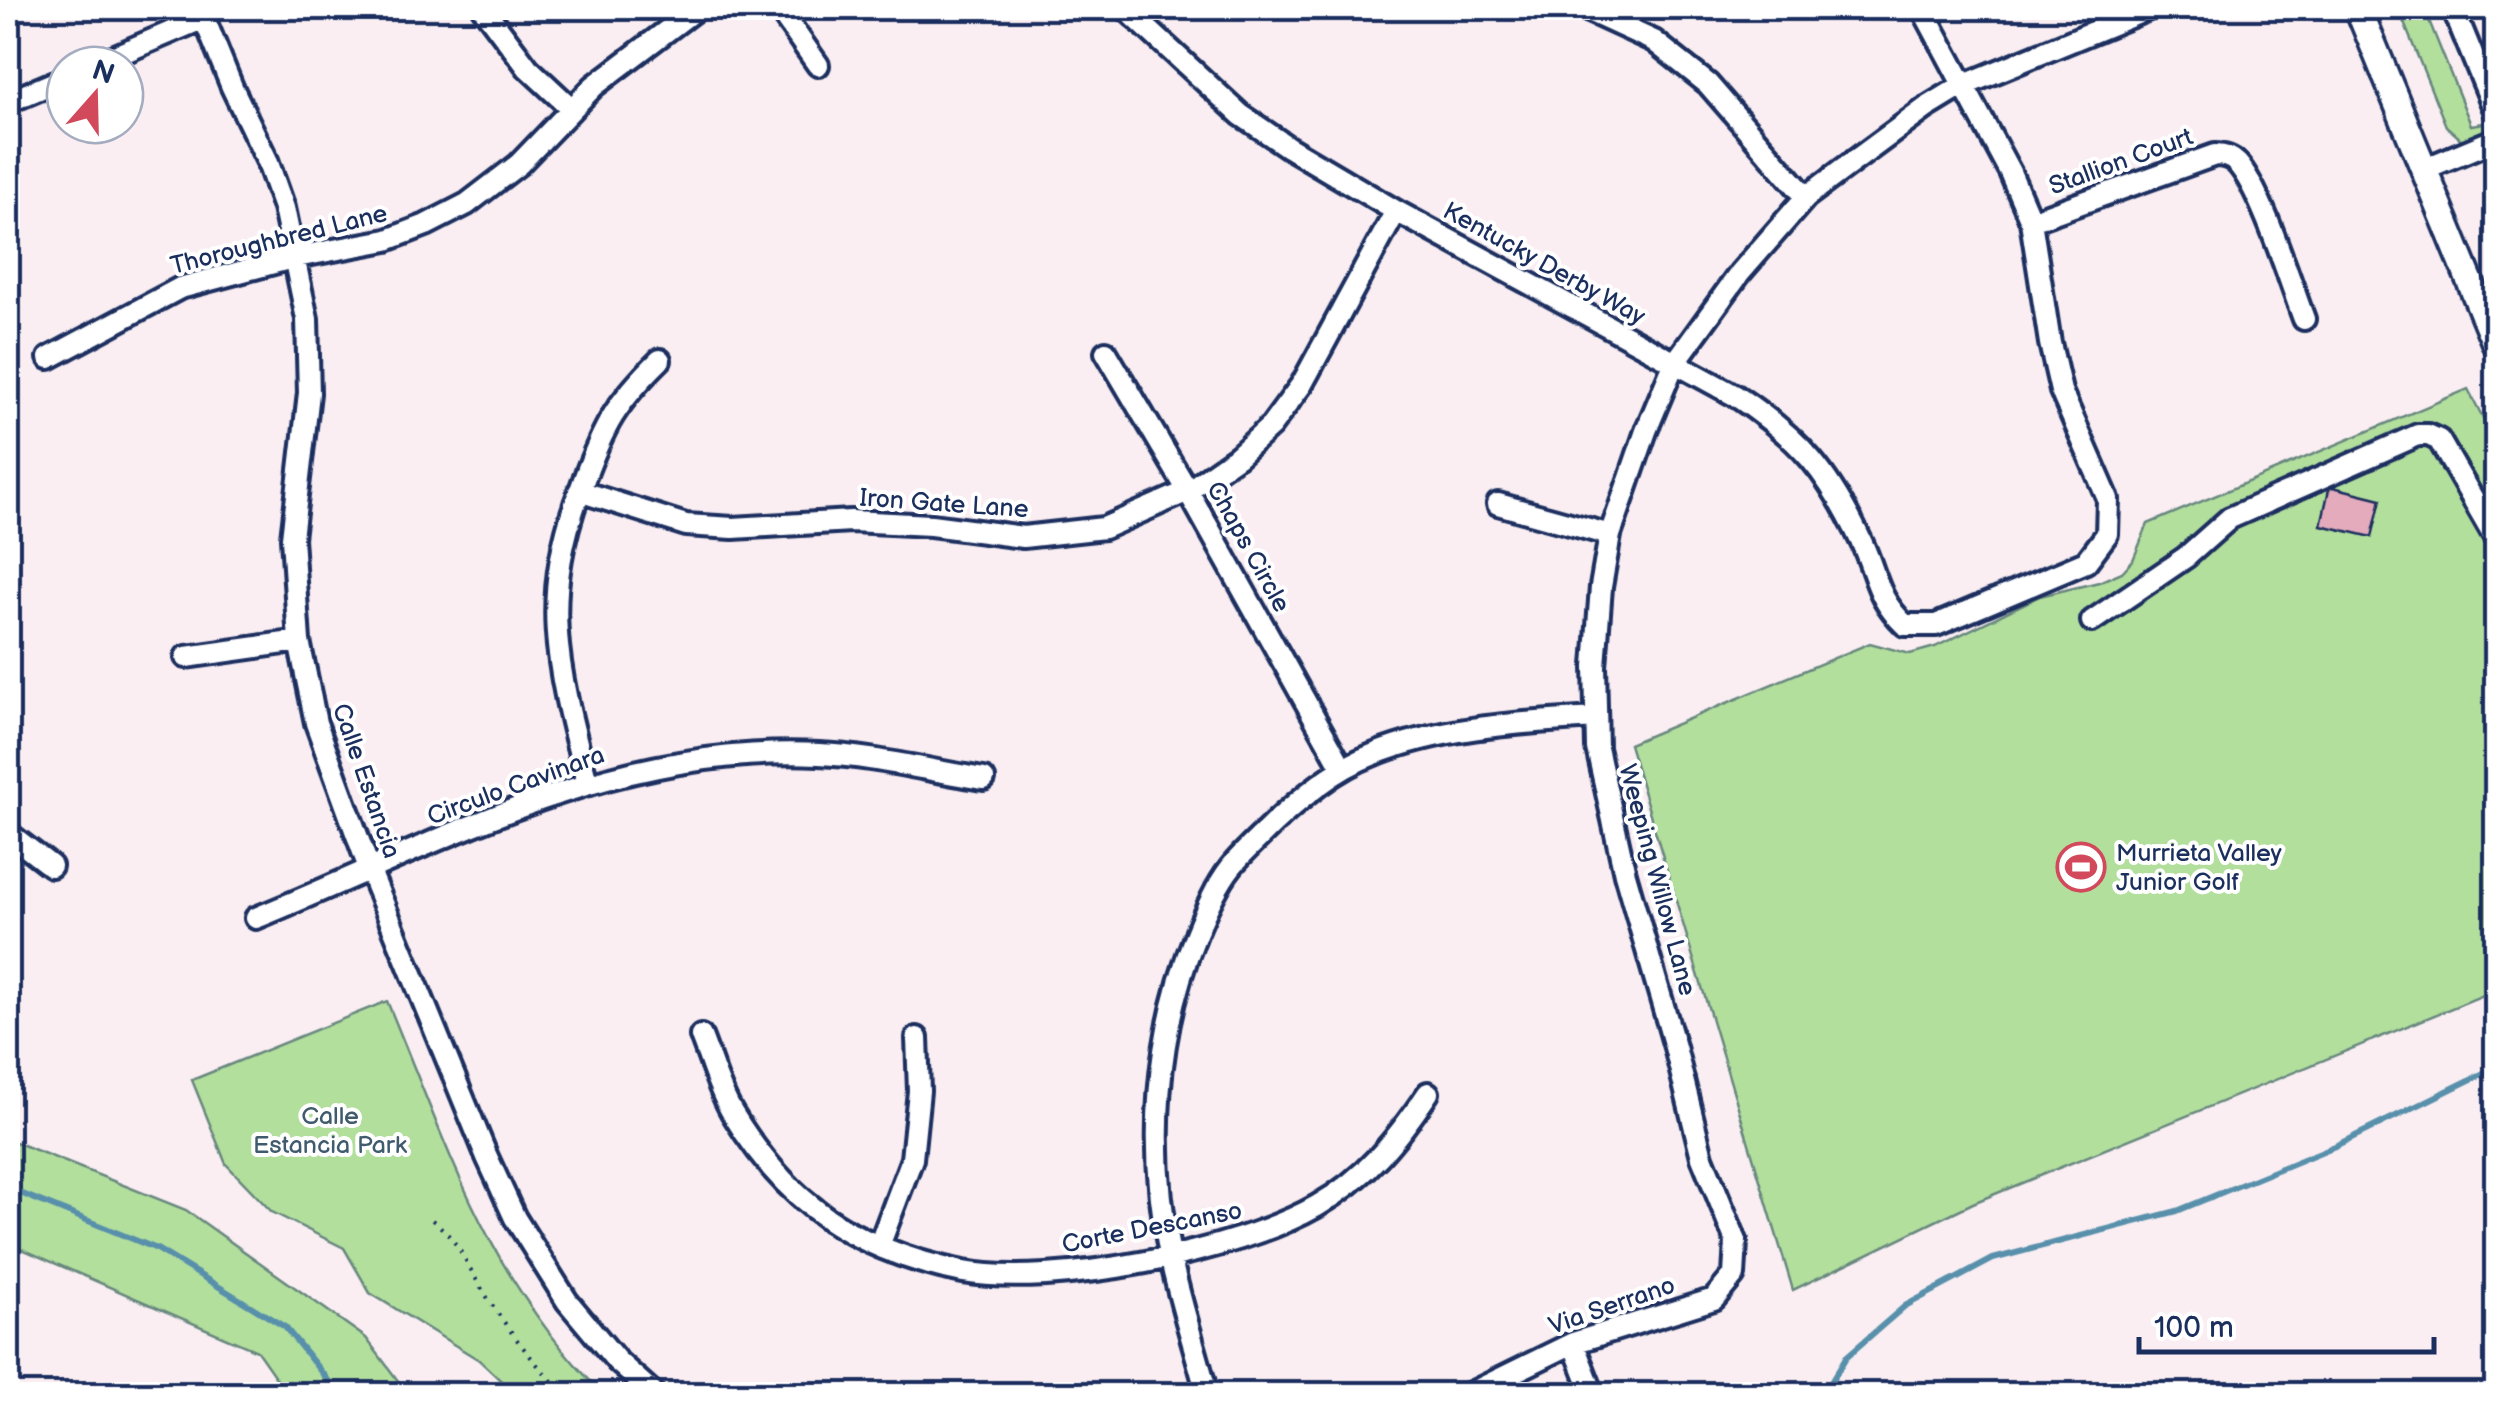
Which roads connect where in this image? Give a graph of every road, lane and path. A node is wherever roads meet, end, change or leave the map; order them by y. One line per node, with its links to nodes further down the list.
1 (483, 8): 16 (street)
2 (696, 8): 16 (street, Thoroughbred Lane)
3 (778, 8): 12 (street)
4 (1124, 8): 21 (street, Kentucky Derby Way)
5 (1582, 8): 20 (street)
6 (1922, 8): 14 (street)
7 (2151, 8): 14 (street, Weeping Willow Lane)
8 (2358, 8): 19 (main road)
9 (2453, 8): 17 (street)
10 (202, 12): 11 (street); 23 (street, Calle Estancia)
11 (135, 45)
12 (818, 65)
13 (45, 86): 15 (street)
14 (1962, 86): 20 (street, Weeping Willow Lane); 22 (street)
15 (8, 102)
16 (572, 109): 23 (street, Thoroughbred Lane)
17 (2496, 113)
18 (2496, 140): 19 (street)
19 (2424, 169): 25 (main road)
20 (1806, 197): 29 (street, Weeping Willow Lane)
21 (1396, 211): 29 (street, Kentucky Derby Way); 30 (street, Iron Gate Lane)
22 (2031, 221): 24 (street, Stallion Court); 29 (street, Kentucky Derby Way)
23 (296, 257): 27 (street, Thoroughbred Lane); 36 (street, Calle Estancia)
24 (2304, 319)
25 (2496, 346)
26 (1106, 352): 30 (street, Chaps Circle)
27 (49, 358)
28 (660, 360): 31 (street)
29 (1674, 364): 33 (street, Weeping Willow Lane)
30 (1188, 490): 31 (street, Iron Gate Lane); 39 (street, Chaps Circle)
31 (580, 491): 41 (street)
32 (1498, 504): 33 (street)
33 (1610, 535): 38 (street, Weeping Willow Lane)
34 (2496, 539): 35 (street)
35 (2092, 621)
36 (299, 641): 37 (street); 44 (street, Calle Estancia)
37 (186, 656)
38 (1596, 718): 39 (street); 50 (street, Weeping Willow Lane)
39 (1343, 769): 52 (street)
40 (984, 779): 41 (street, Circulo Cavinara)
41 (586, 782): 44 (street, Circulo Cavinara)
42 (8, 832): 43 (street)
43 (51, 866)
44 (370, 871): 45 (street, Circulo Cavinara); 55 (street, Calle Estancia)
45 (256, 918)
46 (701, 1036): 51 (street, Corte Descanso)
47 (917, 1038): 51 (street)
48 (1428, 1093): 52 (street, Corte Descanso)
49 (432, 1220): 54 (path)
50 (1736, 1240): 53 (street, Via Serrano)
51 (879, 1246): 52 (street, Corte Descanso)
52 (1170, 1255): 56 (street)
53 (1573, 1343): 57 (street, Via Serrano); 58 (street)
54 (565, 1394)
55 (654, 1394)
56 (1207, 1394)
57 (1469, 1394)
58 (1593, 1394)

